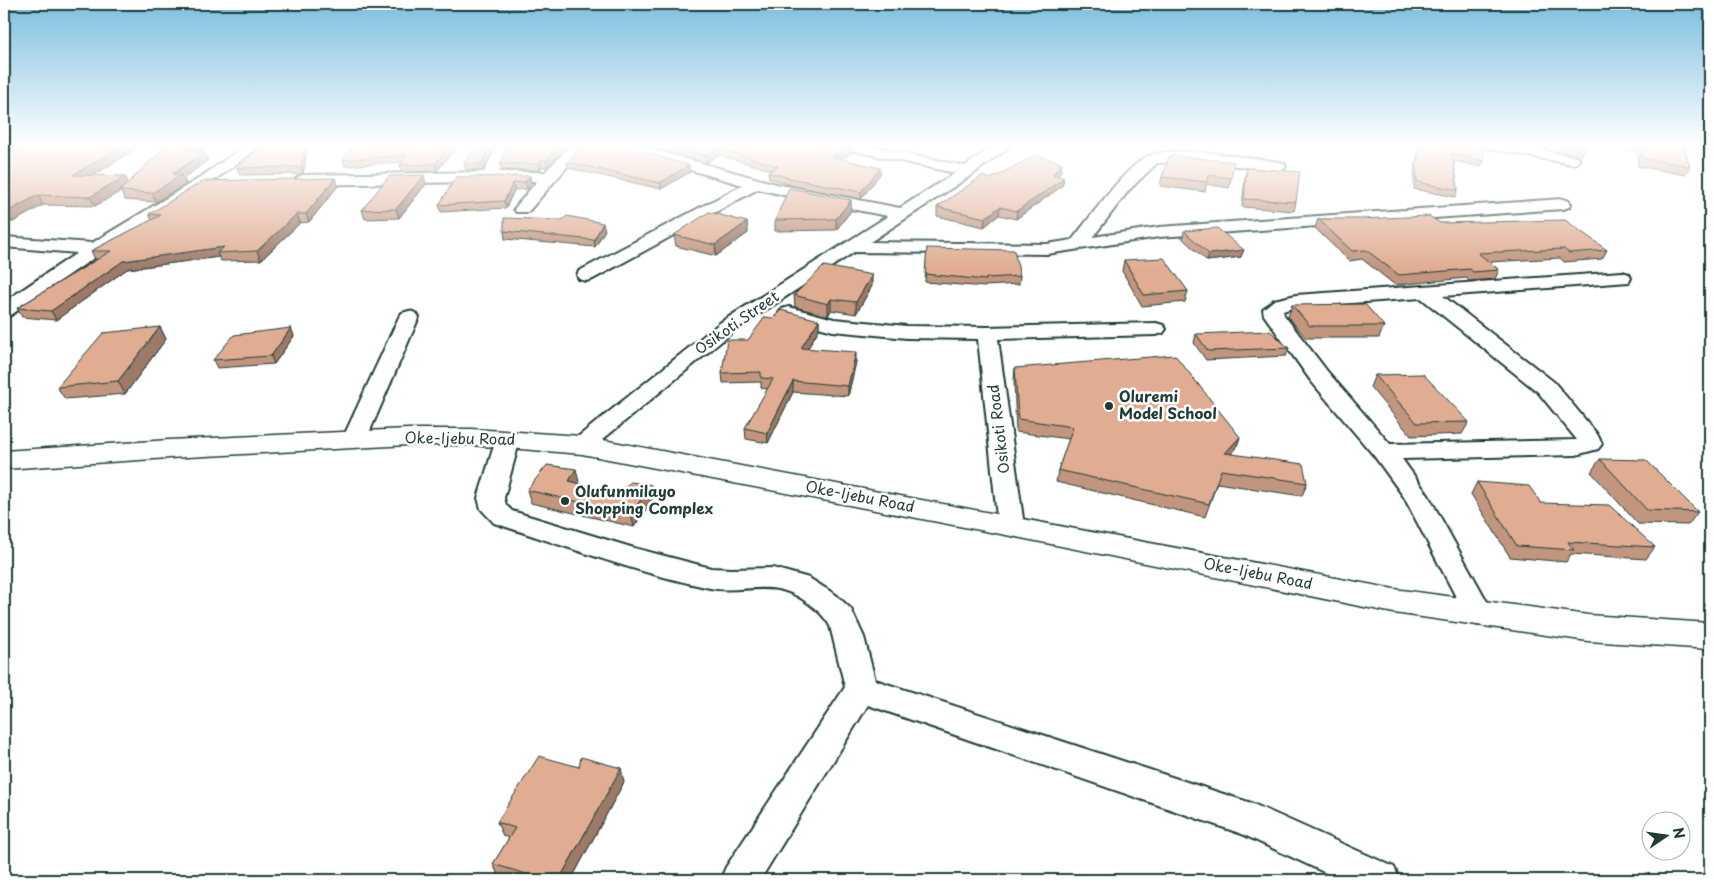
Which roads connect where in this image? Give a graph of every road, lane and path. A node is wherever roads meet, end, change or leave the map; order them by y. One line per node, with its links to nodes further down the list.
1 (196, 186): 13 (street)
2 (541, 186): 8 (street)
3 (752, 186): 14 (street)
4 (766, 186): 9 (street)
5 (943, 186): 9 (street, Osikoti Street)
6 (1126, 186): 11 (street)
7 (1563, 204): 11 (street)
8 (522, 209)
9 (900, 213): 12 (street, Osikoti Street)
10 (4, 242): 13 (street)
11 (1078, 244): 12 (street)
12 (848, 247): 17 (street, Osikoti Street)
13 (95, 249): 18 (street)
14 (586, 275)
15 (1622, 278): 16 (street)
16 (1427, 293): 25 (street); 25 (street)
17 (760, 306): 21 (street); 24 (street, Osikoti Street)
18 (4, 311)
19 (409, 317): 23 (street)
20 (1156, 329): 21 (street)
21 (988, 333): 27 (street, Osikoti Road)
22 (508, 439): 23 (main road, Oke-Ijebu Road); 24 (main road, Oke-Ijebu Road); 30 (street)
23 (354, 440): 26 (main road, Oke-Ijebu Road)
24 (582, 445): 27 (main road, Oke-Ijebu Road)
25 (1384, 452): 28 (street)
26 (4, 460)
27 (1011, 526): 28 (main road, Oke-Ijebu Road)
28 (1479, 614): 29 (main road, Oke-Ijebu Road)
29 (1710, 636)
30 (861, 689): 31 (street); 32 (street)
31 (739, 880)
32 (1381, 880)

